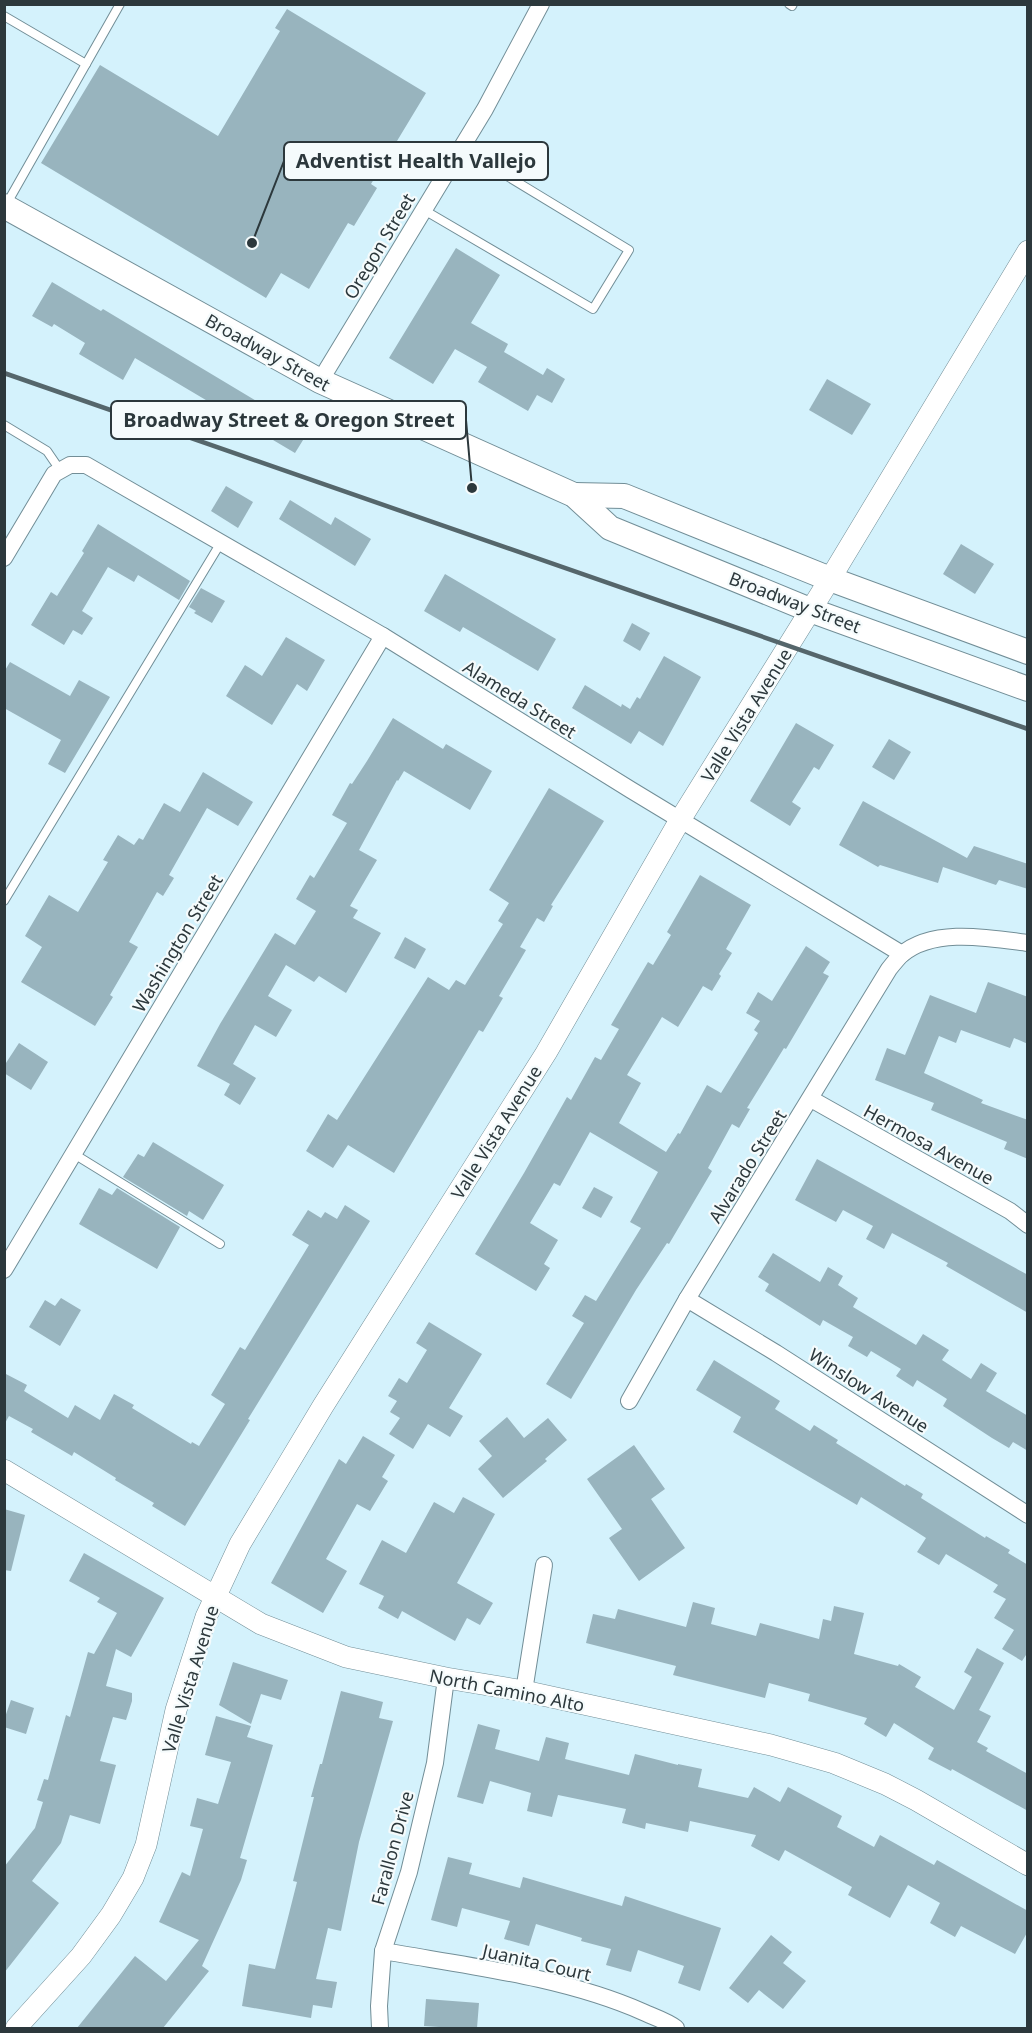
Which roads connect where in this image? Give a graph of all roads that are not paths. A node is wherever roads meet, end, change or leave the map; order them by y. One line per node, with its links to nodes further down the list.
1 (120, 4): 4 (lane)
2 (541, 4): 5 (street, Oregon Street)
3 (4, 16): 4 (lane)
4 (86, 64): 6 (lane)
5 (461, 148): 7 (street, Oregon Street); 7 (lane)
6 (5, 206): 9 (main road, Broadway Street)
7 (424, 210): 9 (street, Oregon Street)
8 (1028, 251): 15 (street, Valle Vista Avenue)
9 (320, 381): 12 (main road, Broadway Street)
10 (4, 425): 11 (lane)
11 (60, 470): 13 (street, Alameda Street); 14 (street)
12 (574, 495): 15 (main road, Broadway Street); 16 (main road, Broadway Street)
13 (220, 544): 17 (street, Alameda Street); 21 (lane)
14 (4, 558)
15 (830, 579): 16 (street, Valle Vista Avenue); 18 (main road, Broadway Street)
16 (810, 610): 19 (main road, Broadway Street); 20 (street, Valle Vista Avenue)
17 (383, 636): 20 (street, Alameda Street); 25 (street, Washington Street)
18 (1028, 652)
19 (1028, 689)
20 (680, 820): 23 (street, Alameda Street); 34 (street, Valle Vista Avenue)
21 (4, 901)
22 (1028, 943): 23 (street)
23 (902, 954): 24 (street, Alvarado Street)
24 (810, 1099): 26 (street, Hermosa Avenue); 29 (street, Alvarado Street)
25 (74, 1154): 27 (lane); 28 (street, Washington Street)
26 (1028, 1225)
27 (220, 1244)
28 (4, 1270)
29 (687, 1299): 30 (street, Alvarado Street); 32 (street, Winslow Avenue)
30 (629, 1401)
31 (4, 1470): 34 (street, North Camino Alto)
32 (1028, 1515)
33 (544, 1565): 36 (street)
34 (215, 1597): 35 (street, North Camino Alto); 39 (street, Valle Vista Avenue)
35 (446, 1678): 36 (street, North Camino Alto); 38 (street, Farallon Drive)
36 (524, 1691): 37 (street, North Camino Alto)
37 (1028, 1865)
38 (383, 1951): 40 (street, Farallon Drive); 41 (street, Juanita Court)
39 (16, 2028)
40 (380, 2028)
41 (676, 2028)

